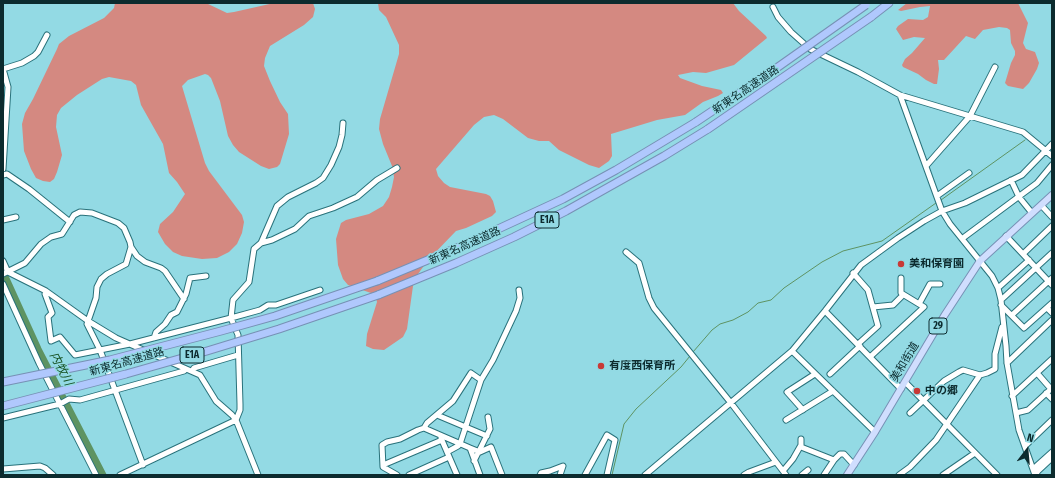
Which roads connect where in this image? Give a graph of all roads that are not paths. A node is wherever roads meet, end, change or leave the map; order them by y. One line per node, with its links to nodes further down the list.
1 (889, 3): 94 (highway, 新東名高速道路 / E1A, bridge)
2 (868, 4): 82 (highway, 新東名高速道路 / E1A, bridge)
3 (773, 8): 6 (street)
4 (47, 35): 15 (street)
5 (995, 68): 7 (street)
6 (900, 95): 7 (street); 13 (street)
7 (970, 116): 10 (street); 13 (street)
8 (343, 123): 32 (street)
9 (1052, 144): 10 (street)
10 (1046, 151): 11 (street); 18 (street)
11 (1052, 156)
12 (1052, 165): 21 (street)
13 (926, 166): 20 (street)
14 (397, 168): 32 (street)
15 (3, 169)
16 (969, 173): 20 (street)
17 (3, 175): 28 (street)
18 (1011, 180): 21 (street); 23 (street)
19 (1052, 195): 22 (main road, 美和街道 / 29)
20 (937, 196): 23 (street)
21 (1018, 197): 24 (street); 31 (street)
22 (1041, 205): 24 (main road, 美和街道 / 29); 26 (street)
23 (942, 211): 31 (street); 42 (street)
24 (1032, 213): 30 (main road, 美和街道 / 29)
25 (16, 217): 27 (street)
26 (1052, 217)
27 (3, 220)
28 (70, 222): 33 (street); 41 (street)
29 (1052, 226): 36 (street)
30 (1006, 236): 36 (street); 39 (main road, 美和街道 / 29)
31 (963, 238): 39 (street)
32 (261, 243): 62 (street)
33 (131, 247): 53 (street); 64 (street)
34 (626, 252): 93 (street)
35 (1052, 253): 40 (street)
36 (1023, 254): 37 (street)
37 (1029, 260): 40 (street); 48 (street)
38 (3, 261): 41 (street)
39 (980, 261): 48 (street); 83 (main road, 美和街道 / 29)
40 (1036, 268): 45 (street); 54 (street)
41 (6, 273): 51 (street)
42 (853, 273): 57 (street); 59 (street)
43 (206, 276): 53 (street)
44 (901, 278): 52 (street)
45 (1051, 281): 61 (street)
46 (3, 284): 92 (street)
47 (940, 284): 56 (street)
48 (998, 288): 54 (street)
49 (320, 290): 62 (street)
50 (519, 290): 81 (street)
51 (46, 291): 64 (street); 69 (street)
52 (903, 295): 56 (street); 57 (street)
53 (184, 299): 66 (street)
54 (1001, 302): 61 (street); 65 (street)
55 (1052, 303): 58 (street)
56 (919, 304): 72 (street)
57 (873, 307): 68 (street)
58 (1047, 308): 60 (street); 61 (street)
59 (825, 311): 68 (street); 70 (street)
60 (1052, 313)
61 (1012, 315)
62 (231, 318): 66 (street); 71 (street)
63 (1052, 320): 74 (street)
64 (88, 321): 67 (street); 69 (street)
65 (1003, 324): 74 (street); 80 (street)
66 (154, 338): 67 (street)
67 (130, 344): 69 (street); 75 (street)
68 (859, 345): 72 (street); 78 (street)
69 (100, 350): 86 (street)
70 (792, 351): 77 (street); 93 (street)
71 (238, 355): 76 (street); 101 (street)
72 (870, 357): 85 (street)
73 (1052, 359): 79 (street)
74 (1007, 363): 89 (street)
75 (186, 369): 76 (street); 86 (street)
76 (192, 371): 101 (street)
77 (815, 374): 87 (street); 95 (street)
78 (830, 374)
79 (1037, 374): 84 (street); 89 (street)
80 (980, 375): 91 (street); 104 (street)
81 (481, 380): 98 (street); 105 (street)
82 (3, 382)
83 (905, 382): 85 (main road, 美和街道 / 29); 91 (street)
84 (1052, 388): 88 (street)
85 (901, 389): 107 (main road, 美和街道 / 29)
86 (114, 391): 92 (street); 123 (street)
87 (833, 391): 95 (street); 107 (street)
88 (1046, 393): 90 (street); 97 (street)
89 (1012, 396): 97 (street)
90 (1052, 399)
91 (924, 400): 96 (street); 104 (street)
92 (61, 403): 100 (street); 131 (street)
93 (731, 403): 122 (street); 143 (street)
94 (3, 406)
95 (803, 410): 102 (street)
96 (910, 413)
97 (1016, 413): 113 (street)
98 (437, 415): 105 (street); 106 (street)
99 (488, 417): 108 (street)
100 (3, 418)
101 (236, 420): 123 (street); 133 (street)
102 (786, 420)
103 (1052, 420): 113 (street)
104 (947, 424): 116 (street); 148 (street)
105 (465, 426): 108 (street); 111 (street)
106 (424, 428): 109 (street); 124 (street)
107 (875, 432): 125 (main road, 美和街道 / 29)
108 (487, 436): 115 (street)
109 (441, 438): 111 (street); 118 (street); 124 (street)
110 (801, 439): 112 (street)
111 (460, 444): 114 (street); 118 (street)
112 (800, 445): 121 (street); 129 (street)
113 (1025, 446): 127 (street)
114 (470, 448): 115 (street); 120 (street)
115 (480, 452): 120 (street); 138 (street)
116 (975, 452): 149 (street); 150 (street)
117 (1052, 452): 127 (street)
118 (448, 455): 135 (street); 136 (street)
119 (1052, 458): 151 (street)
120 (474, 460): 137 (street)
121 (834, 460): 125 (street); 146 (street)
122 (776, 462): 129 (street); 144 (street)
123 (143, 465): 132 (street)
124 (383, 465): 134 (street)
125 (854, 465): 147 (main road, 美和街道 / 29)
126 (3, 469): 130 (street)
127 (1033, 469): 151 (street)
128 (808, 470): 145 (street)
129 (785, 473)
130 (54, 475)
131 (96, 475)
132 (120, 475)
133 (258, 475)
134 (397, 475)
135 (409, 475)
136 (456, 475)
137 (480, 475)
138 (502, 475)
139 (540, 475): 140 (street)
140 (560, 475)
141 (584, 475): 142 (street)
142 (607, 475)
143 (645, 475)
144 (744, 475)
145 (802, 475)
146 (824, 475)
147 (847, 475)
148 (899, 475)
149 (943, 475)
150 (997, 475)
151 (1035, 475)

